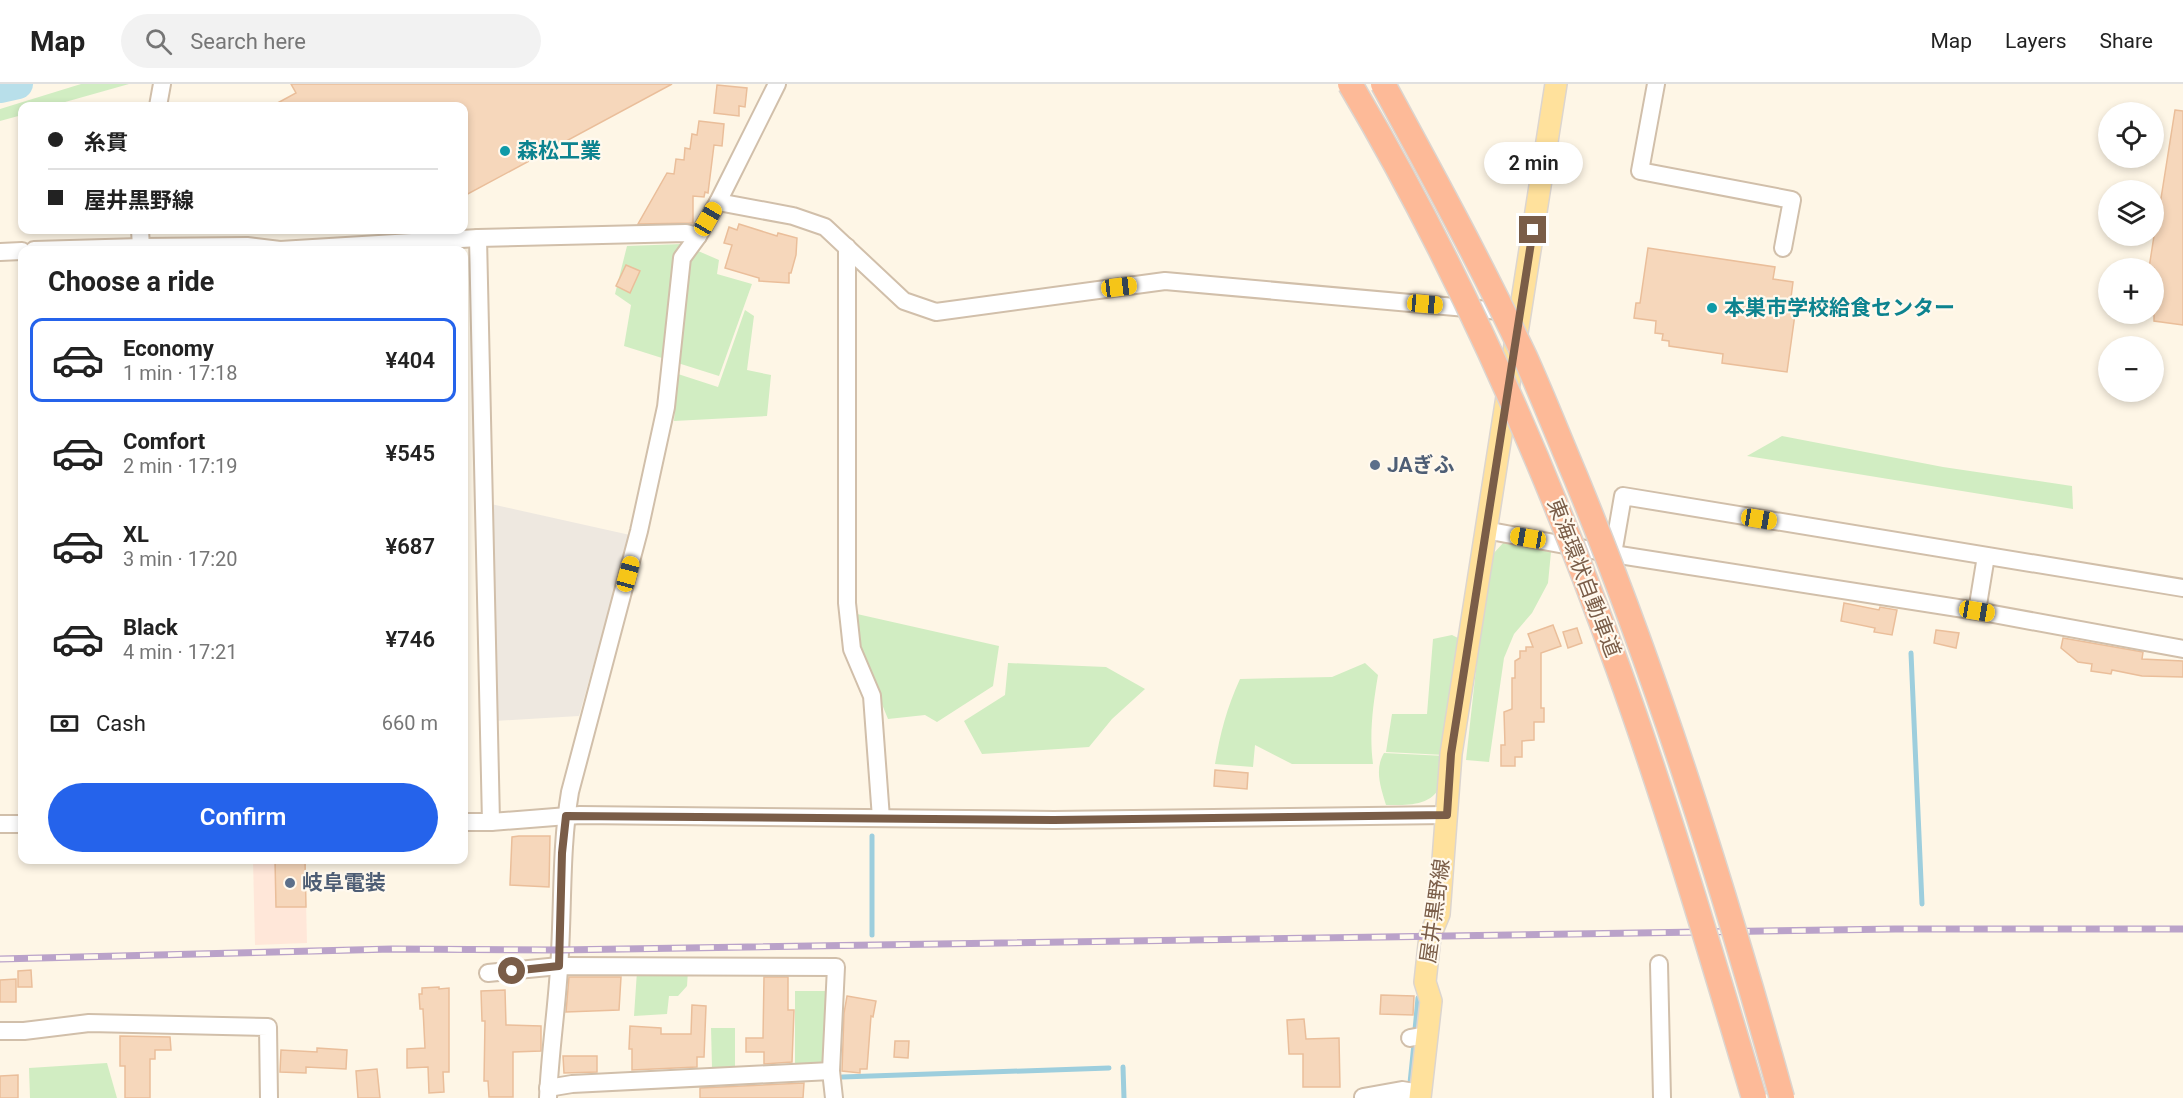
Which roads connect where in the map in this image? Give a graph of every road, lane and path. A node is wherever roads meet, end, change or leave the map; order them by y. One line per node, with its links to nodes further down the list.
1 (162, 84): 7 (street)
2 (777, 84): 8 (street)
3 (1350, 84): 41 (highway, 東海環状自動車道, bridge)
4 (1383, 84): 42 (highway, 東海環状自動車道, bridge)
5 (1557, 84): 16 (main road, 屋井黒野線)
6 (1656, 84): 13 (street)
7 (159, 102)
8 (718, 202): 9 (street); 12 (street)
9 (698, 236): 10 (street); 24 (street)
10 (478, 238): 11 (street); 27 (street)
11 (346, 246)
12 (847, 247): 16 (street); 25 (street)
13 (1783, 248)
14 (18, 251): 15 (street)
15 (0, 252)
16 (1520, 313): 17 (main road, 屋井黒野線)
17 (1485, 531): 18 (street); 23 (main road, 屋井黒野線)
18 (1613, 554): 19 (street); 21 (street)
19 (1986, 556): 20 (street); 21 (street)
20 (2183, 588)
21 (1977, 611): 22 (street)
22 (2183, 649)
23 (1447, 815): 25 (street); 36 (main road, 屋井黒野線)
24 (566, 816): 25 (street); 27 (street); 31 (street)
25 (881, 818)
26 (468, 822): 27 (street)
27 (491, 822)
28 (0, 824): 29 (street)
29 (18, 824)
30 (1659, 964): 40 (street)
31 (559, 966): 32 (street); 34 (street); 35 (street)
32 (488, 973)
33 (0, 1030): 38 (street)
34 (831, 1071): 35 (street); 39 (street)
35 (548, 1093)
36 (1420, 1095): 37 (street)
37 (1363, 1097)
38 (269, 1098)
39 (834, 1098)
40 (1662, 1098)
41 (1754, 1098)
42 (1782, 1098)

